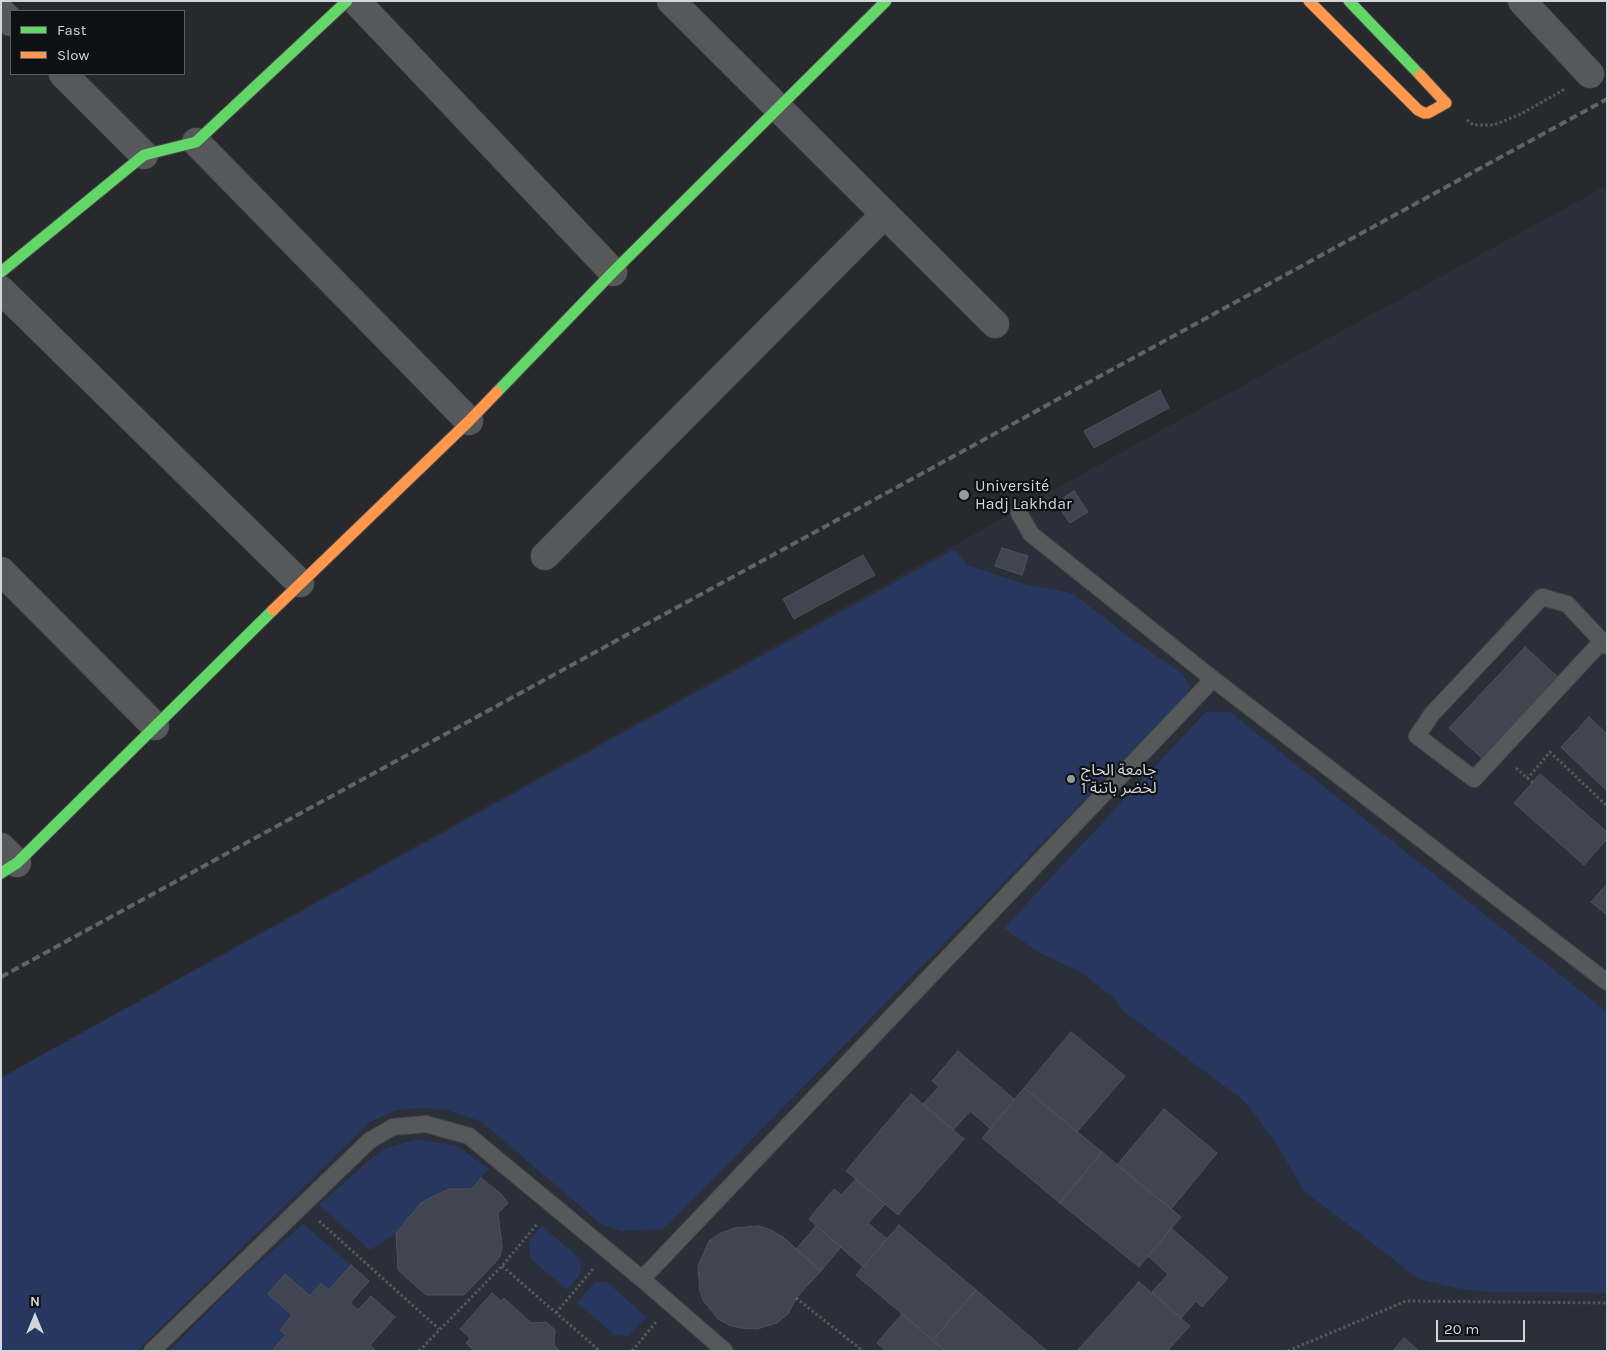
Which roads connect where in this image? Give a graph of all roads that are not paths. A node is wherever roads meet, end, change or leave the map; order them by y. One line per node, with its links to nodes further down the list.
1 (347, 1): 13 (street)
2 (356, 1): 17 (street)
3 (671, 1): 12 (street)
4 (886, 1): 12 (street)
5 (1309, 1): 6 (street)
6 (1349, 1)
7 (1522, 1): 10 (street)
8 (1, 12): 9 (street)
9 (10, 21)
10 (1590, 74)
11 (64, 75): 14 (street)
12 (778, 108): 15 (street); 17 (street)
13 (196, 142): 14 (street); 20 (street)
14 (144, 154): 16 (street)
15 (885, 214): 19 (street); 22 (street)
16 (1, 272)
17 (613, 272): 20 (street)
18 (1, 290): 24 (street)
19 (996, 324)
20 (469, 421): 24 (street)
21 (1019, 513): 26 (lane)
22 (545, 556)
23 (1, 571): 27 (street)
24 (300, 583): 27 (street)
25 (1604, 644): 25 (lane)
26 (1213, 679): 29 (lane); 30 (lane)
27 (155, 726): 28 (street)
28 (6, 861)
29 (1607, 982)
30 (642, 1279): 31 (lane); 32 (lane)
31 (152, 1351)
32 (725, 1351)

